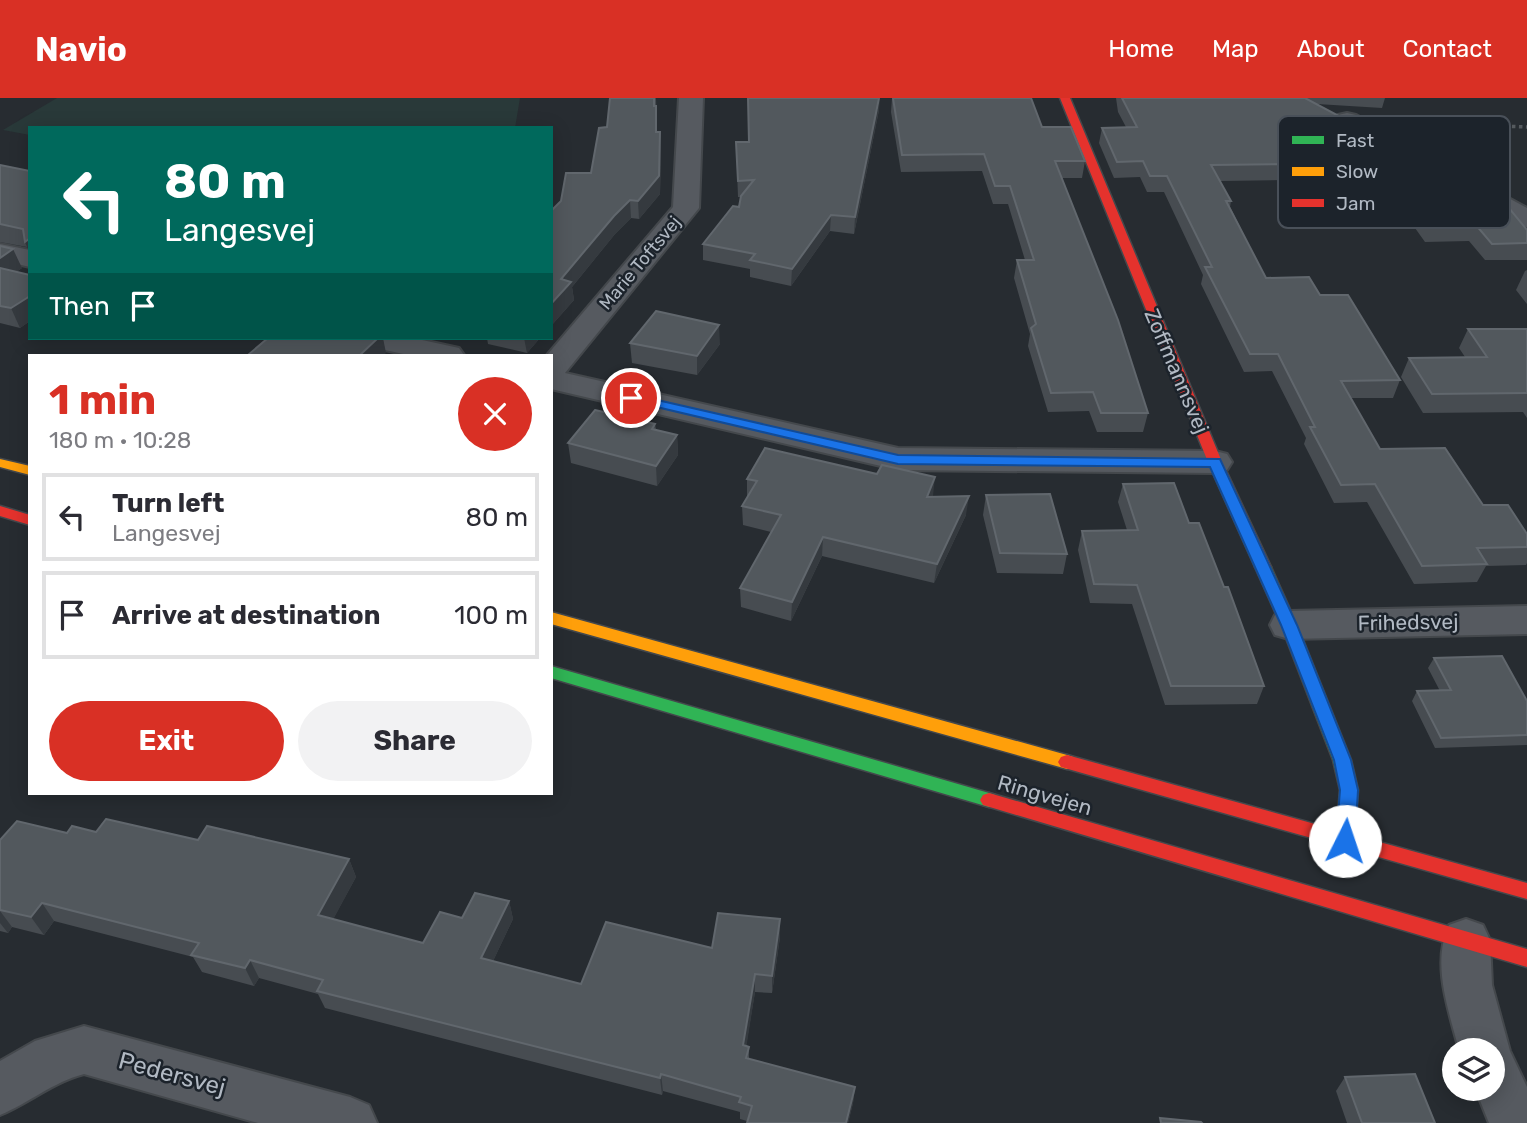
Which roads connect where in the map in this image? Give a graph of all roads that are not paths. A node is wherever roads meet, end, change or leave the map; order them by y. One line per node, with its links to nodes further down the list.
1 (691, 98): 9 (street, Marie Toftsvej)
2 (1065, 98): 12 (main road, Zoffmannsvej)
3 (1510, 210): 4 (street)
4 (1527, 219)
5 (0, 252): 6 (street)
6 (28, 259)
7 (382, 340): 8 (street)
8 (444, 354)
9 (553, 368)
10 (553, 379): 12 (street)
11 (0, 463): 13 (main road)
12 (1215, 463): 18 (main road, Zoffmannsvej)
13 (28, 470)
14 (0, 511): 15 (main road)
15 (28, 519)
16 (553, 619): 20 (main road, Ringvejen)
17 (1527, 620): 18 (street, Frihedsvej)
18 (1289, 625): 20 (main road, Zoffmannsvej)
19 (553, 673): 22 (main road, Ringvejen)
20 (1345, 841): 21 (main road, Ringvejen)
21 (1527, 891)
22 (1466, 940): 23 (main road, Ringvejen); 24 (street)
23 (1527, 958)
24 (1482, 1038)
25 (0, 1090): 27 (street, Pedersvej)
26 (1505, 1097): 28 (street)
27 (350, 1123)
28 (1516, 1123)

